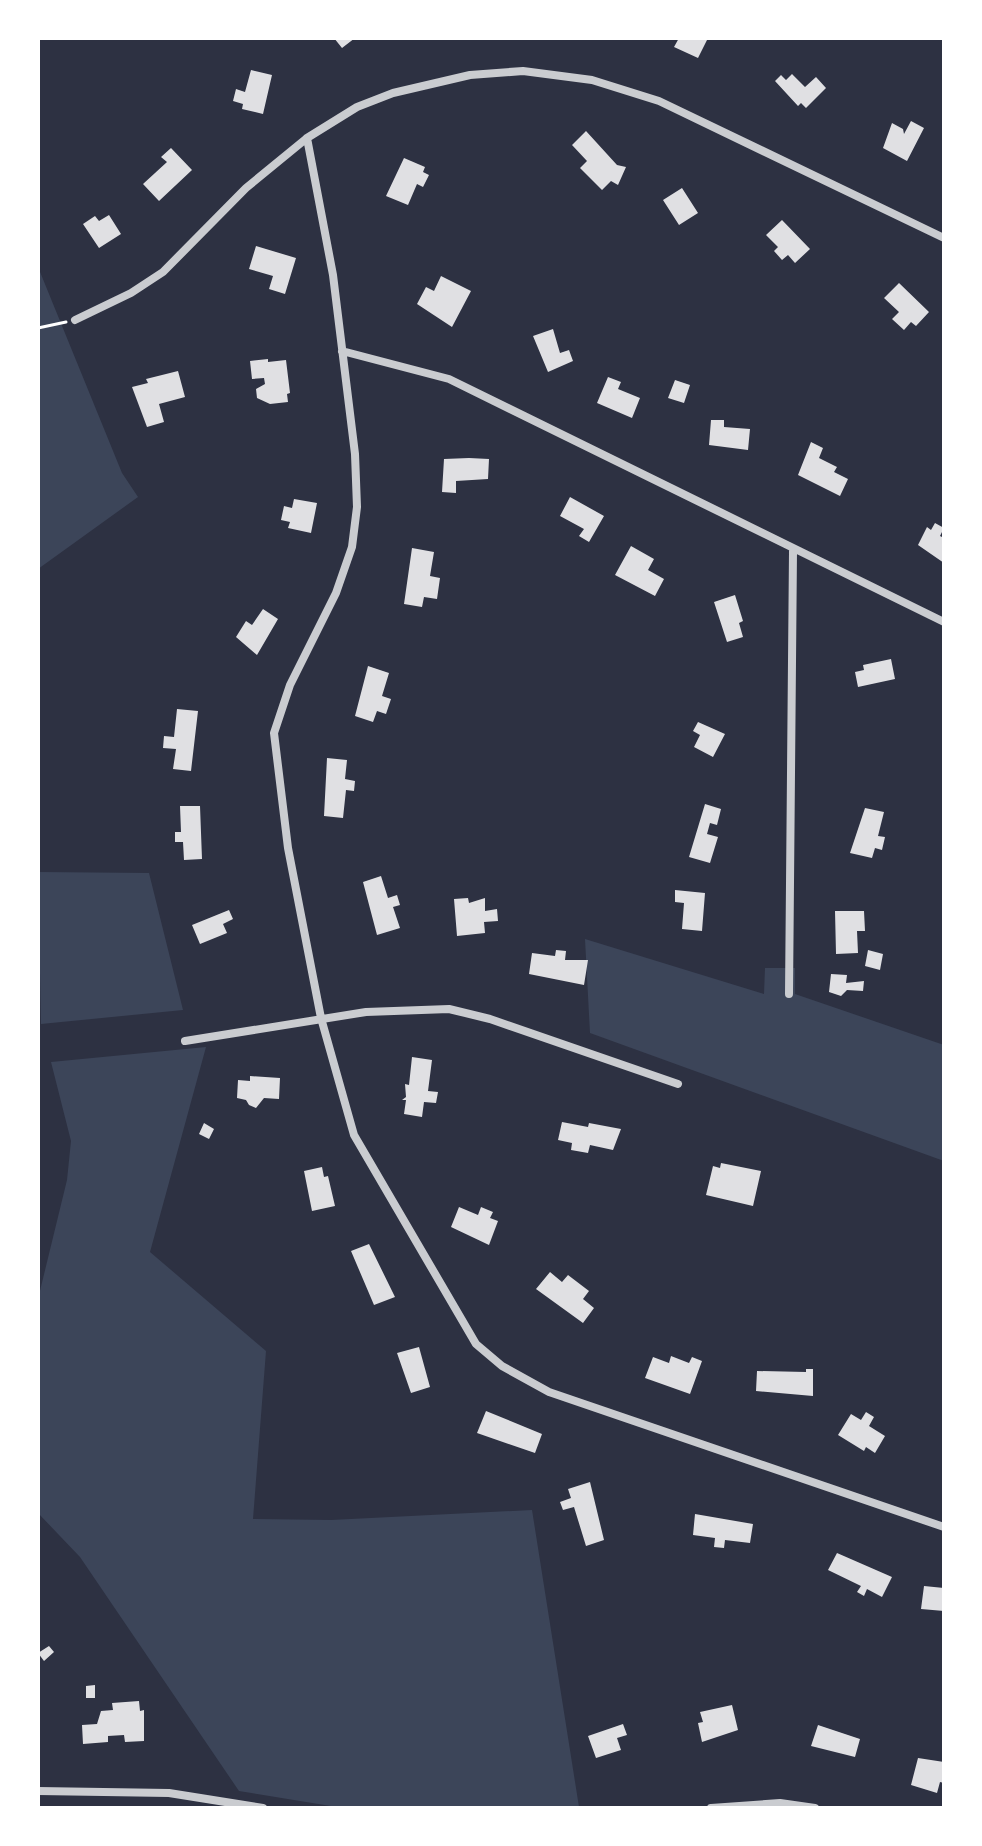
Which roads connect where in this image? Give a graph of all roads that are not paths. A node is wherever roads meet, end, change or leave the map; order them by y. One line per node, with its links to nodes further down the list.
1 (307, 138): 2 (street); 3 (street); 4 (street)
2 (944, 238)
3 (75, 320)
4 (342, 351): 5 (street); 8 (street)
5 (793, 551): 6 (street); 7 (street)
6 (944, 622)
7 (789, 994)
8 (321, 1018): 9 (street); 10 (street); 11 (street)
9 (185, 1041)
10 (678, 1084)
11 (944, 1527)
12 (38, 1791): 13 (street)
13 (263, 1808)
14 (711, 1808): 15 (street)
15 (815, 1808)

